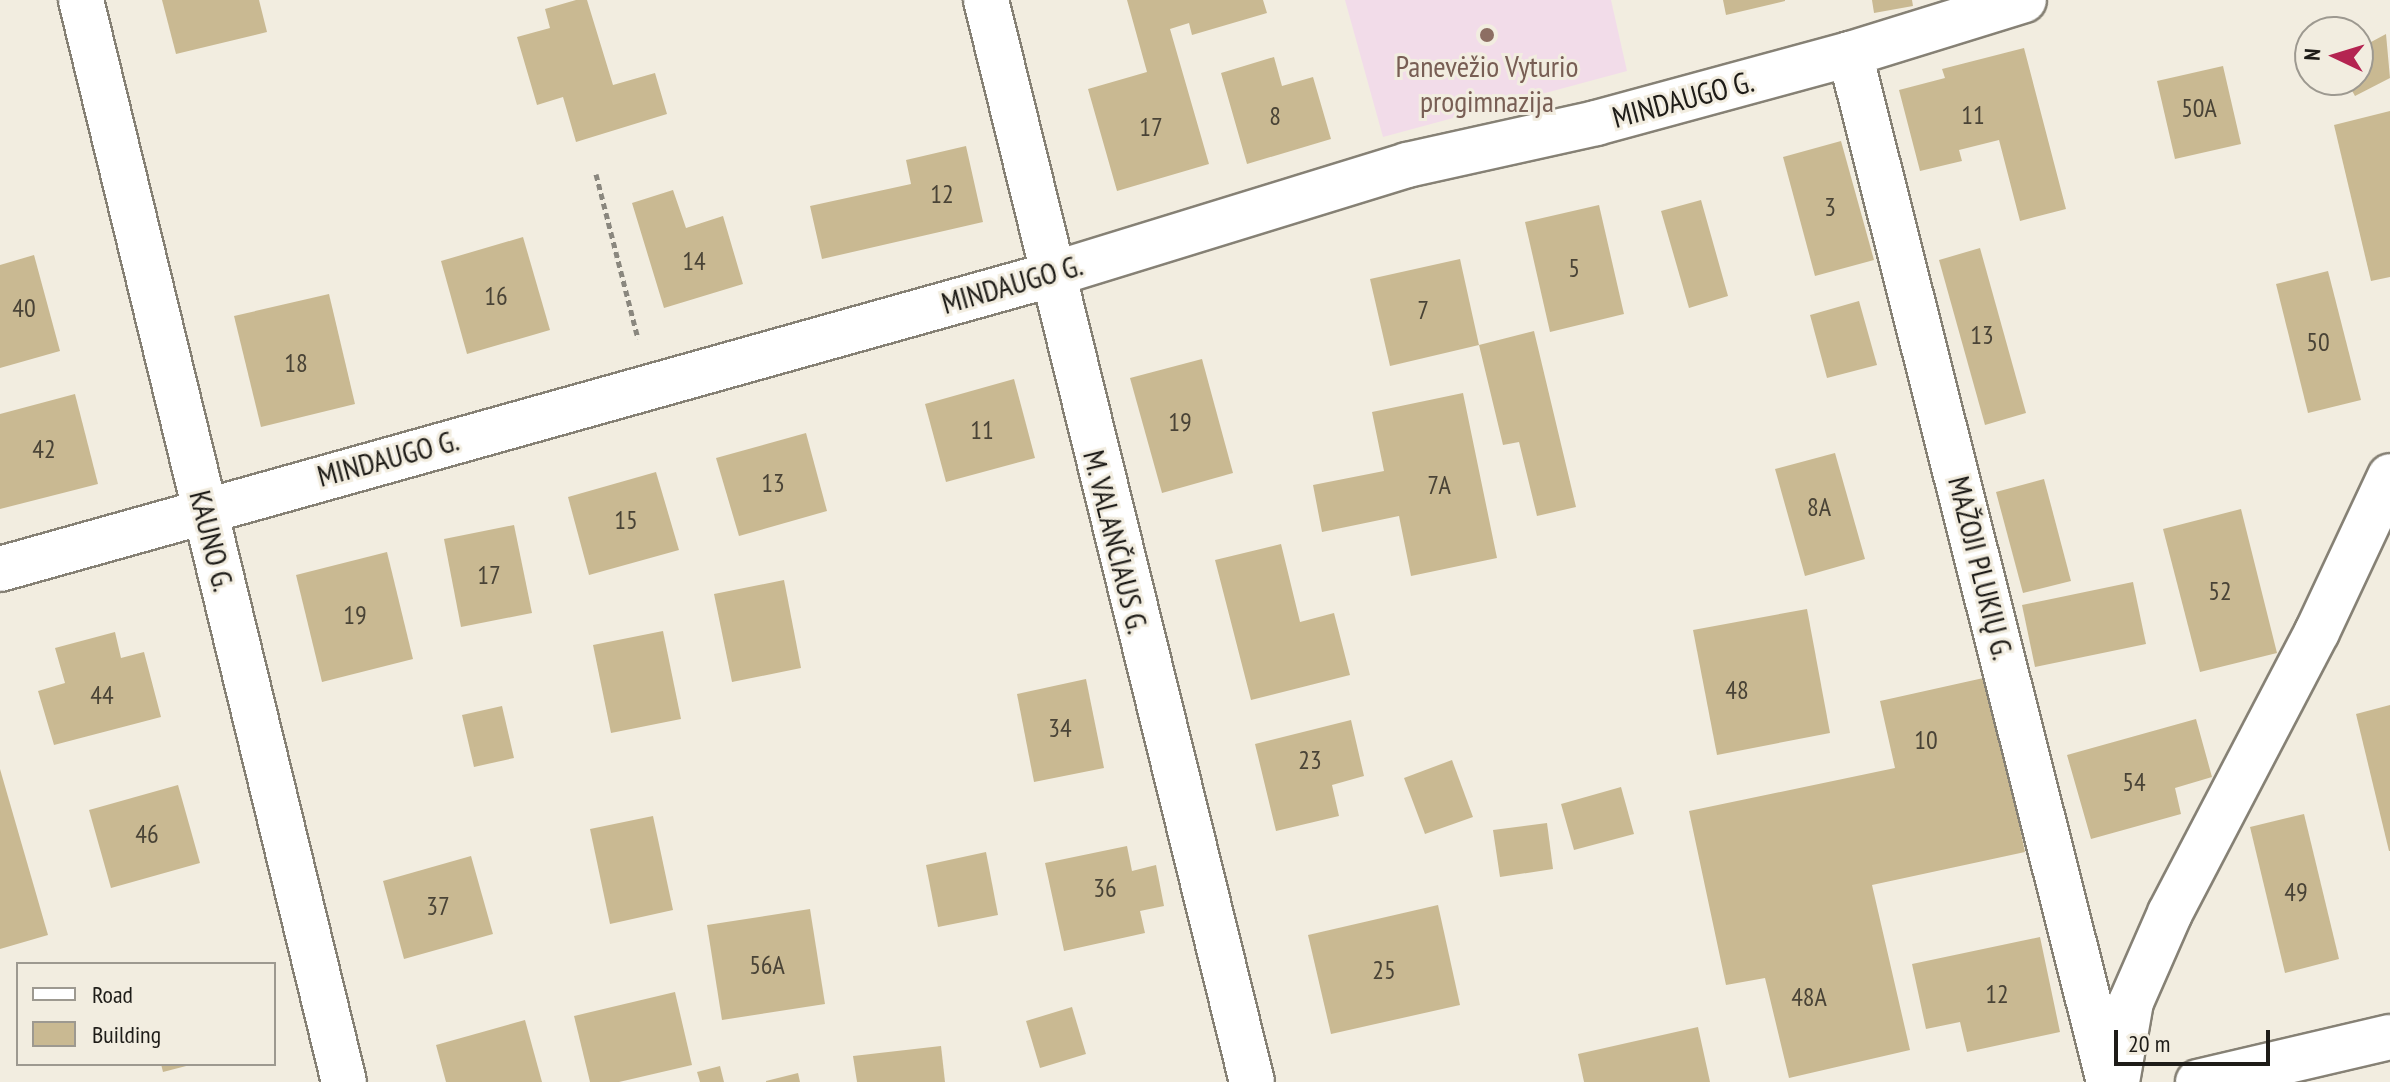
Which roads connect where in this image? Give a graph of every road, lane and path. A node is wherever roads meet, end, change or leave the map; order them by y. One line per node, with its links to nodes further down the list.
1 (81, 0): 9 (street, KAUNO G.)
2 (986, 0): 6 (street, M. VALANČIAUS G.)
3 (2024, 0): 4 (street, MINDAUGO G.)
4 (1850, 54): 6 (street, MINDAUGO G.); 14 (street, MAŽOJI PLUKIŲ G.)
5 (596, 174): 7 (path)
6 (1050, 275): 7 (street, MINDAUGO G.); 13 (street, M. VALANČIAUS G.)
7 (650, 385): 9 (street, MINDAUGO G.)
8 (2390, 476): 15 (street)
9 (204, 508): 10 (street, MINDAUGO G.); 12 (street, KAUNO G.)
10 (0, 569)
11 (2390, 1037): 16 (street)
12 (344, 1082)
13 (1252, 1082)
14 (2109, 1082)
15 (2117, 1082)
16 (2198, 1082)

